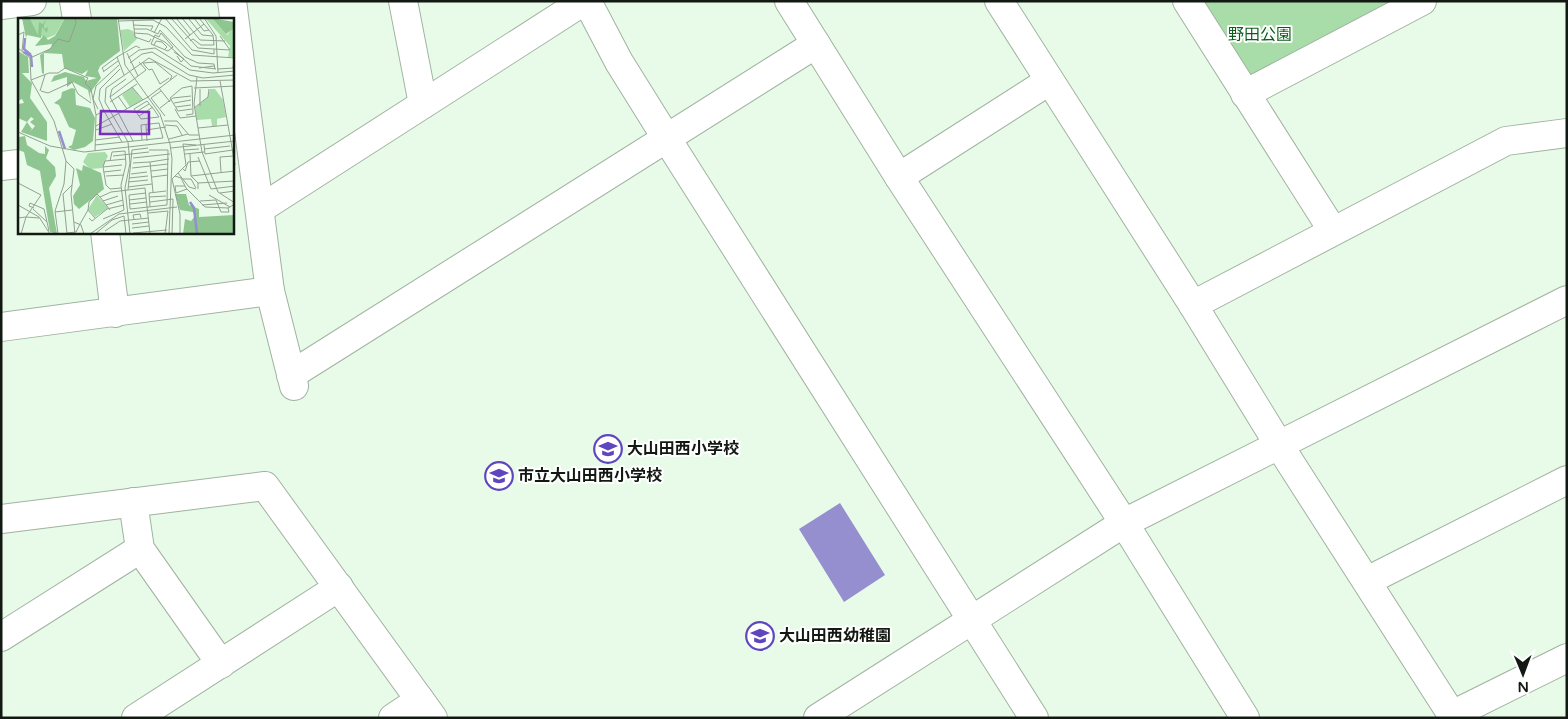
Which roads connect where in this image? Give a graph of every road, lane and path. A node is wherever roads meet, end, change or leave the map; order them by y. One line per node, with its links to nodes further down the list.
1 (32, 1): 10 (street)
2 (74, 1): 11 (street)
3 (232, 1): 21 (street)
4 (403, 1): 15 (street)
5 (585, 1): 15 (street); 17 (street)
6 (789, 1): 12 (street)
7 (999, 1): 13 (street)
8 (1187, 1): 14 (street)
9 (1422, 1): 14 (street)
10 (1, 5)
11 (77, 18)
12 (816, 44): 17 (street); 20 (street)
13 (1049, 81): 20 (street); 26 (street)
14 (1245, 94): 22 (street)
15 (423, 104): 21 (street)
16 (1567, 133): 22 (street)
17 (667, 140): 24 (street); 37 (street)
18 (18, 164): 19 (street)
19 (1, 166)
20 (899, 177): 33 (street)
21 (260, 209): 24 (street)
22 (1333, 231): 26 (street)
23 (105, 234): 27 (street)
24 (270, 291): 27 (street)
25 (1567, 300): 29 (street)
26 (1193, 305): 29 (street)
27 (115, 312): 28 (street)
28 (1, 327)
29 (1279, 445): 33 (street); 35 (street)
30 (1567, 480): 35 (street)
31 (134, 502): 32 (street); 34 (street); 36 (street)
32 (1, 519)
33 (1124, 523): 37 (street); 47 (street)
34 (140, 549): 38 (street); 40 (street)
35 (1367, 581): 42 (street)
36 (339, 587): 40 (street); 41 (street)
37 (972, 620): 45 (street); 46 (street)
38 (1, 637)
39 (1567, 658): 42 (street)
40 (221, 664): 43 (street)
41 (427, 709): 44 (street)
42 (1453, 716)
43 (136, 718)
44 (393, 718)
45 (818, 718)
46 (1034, 718)
47 (1245, 718)

